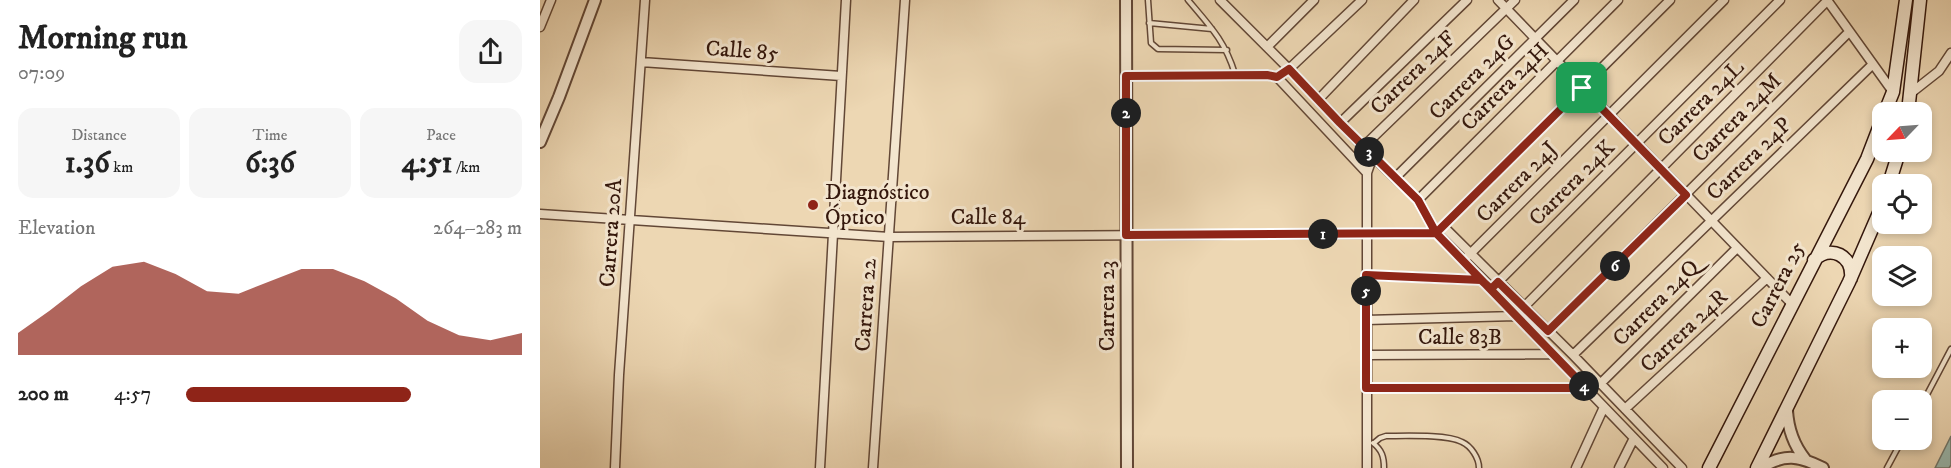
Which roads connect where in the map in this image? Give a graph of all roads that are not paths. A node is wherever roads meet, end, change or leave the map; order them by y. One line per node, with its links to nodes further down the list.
1 (551, 0): 26 (street)
2 (595, 0): 49 (street)
3 (645, 0): 33 (street, Carrera 20A)
4 (846, 0): 38 (street, Carrera 22)
5 (905, 0): 67 (street, Carrera 22)
6 (1126, 0): 39 (street, Carrera 23)
7 (1148, 0): 25 (lane)
8 (1188, 0): 27 (lane)
9 (1220, 0): 30 (street)
10 (1314, 0): 30 (street)
11 (1362, 0): 36 (street)
12 (1414, 0): 44 (street)
13 (1467, 0): 48 (street)
14 (1498, 0): 24 (street)
15 (1515, 0): 24 (street, Carrera 24F)
16 (1574, 0): 29 (street, Carrera 24G)
17 (1618, 0): 34 (street, Carrera 24H)
18 (1670, 0): 41 (street)
19 (1724, 0): 47 (street, Carrera 24J)
20 (1780, 0): 50 (street, Carrera 24K)
21 (1906, 0): 42 (main road)
22 (1920, 0): 43 (main road)
23 (1827, 1): 28 (street); 54 (street, Carrera 24L)
24 (1506, 9): 29 (street); 52 (street, Carrera 24F)
25 (1149, 23): 27 (lane); 31 (lane)
26 (540, 27)
27 (1213, 29): 31 (lane)
28 (1849, 32): 35 (street); 57 (street, Carrera 24M)
29 (1535, 39): 34 (street); 56 (street, Carrera 24G)
30 (1267, 47): 36 (street)
31 (1227, 50): 37 (lane)
32 (1951, 53): 43 (street)
33 (641, 62): 38 (street, Calle 85); 60 (street, Carrera 20A)
34 (1557, 62): 41 (street); 58 (street, Carrera 24H)
35 (1873, 64): 42 (street); 61 (street, Carrera 24P)
36 (1289, 69): 40 (street); 44 (street)
37 (1235, 75): 39 (street); 40 (street)
38 (842, 76): 64 (street, Carrera 22)
39 (1126, 76): 66 (street, Carrera 23)
40 (1277, 77): 55 (street)
41 (1582, 88): 47 (street); 63 (street)
42 (1893, 92): 45 (main road)
43 (1911, 93): 46 (main road)
44 (1318, 99): 48 (street)
45 (1890, 102)
46 (1910, 102)
47 (1609, 115): 50 (street); 69 (street, Carrera 24J)
48 (1340, 123): 52 (street)
49 (540, 142)
50 (1637, 144): 54 (street); 75 (street, Carrera 24K)
51 (1872, 146): 71 (main road, Carrera 25)
52 (1363, 147): 53 (street)
53 (1373, 156): 55 (street); 56 (street)
54 (1662, 169): 57 (street); 79 (street, Carrera 24L)
55 (1367, 173): 65 (street)
56 (1395, 178): 58 (street)
57 (1686, 195): 61 (street); 82 (street, Carrera 24M)
58 (1418, 200): 63 (street)
59 (540, 214): 60 (street, Calle 84)
60 (629, 220): 64 (street, Calle 84); 99 (street, Carrera 20A)
61 (1712, 221): 68 (street); 86 (street, Carrera 24P)
62 (1872, 229): 76 (main road)
63 (1439, 230): 65 (street, Calle 84); 69 (street); 70 (street)
64 (833, 233): 67 (street, Calle 84); 100 (street, Carrera 22)
65 (1366, 234): 66 (street, Calle 84); 72 (street)
66 (1126, 235): 67 (street, Calle 84); 102 (street, Carrera 23)
67 (889, 237): 101 (street, Carrera 22)
68 (1737, 248): 73 (street); 87 (street, Carrera 24Q)
69 (1470, 254): 70 (street, Carrera 24J); 75 (street)
70 (1463, 261): 74 (street)
71 (1811, 265): 76 (main road); 78 (main road, Carrera 25)
72 (1366, 275): 74 (street); 81 (street)
73 (1767, 278): 78 (street); 92 (street, Carrera 24R)
74 (1481, 280): 77 (street)
75 (1498, 282): 77 (street, Carrera 24K); 79 (street)
76 (1849, 282): 93 (main road)
77 (1491, 289): 80 (street)
78 (1792, 304): 109 (main road, Carrera 25)
79 (1524, 307): 82 (street)
80 (1516, 316): 81 (street); 84 (street)
81 (1366, 320): 85 (street)
82 (1548, 331): 86 (street)
83 (1951, 349): 90 (lane)
84 (1553, 354): 85 (street, Calle 83B); 89 (street)
85 (1366, 355): 88 (street)
86 (1573, 355): 87 (street)
87 (1600, 384): 92 (street)
88 (1366, 388): 89 (street); 95 (street)
89 (1586, 388): 91 (street)
90 (1929, 390)
91 (1604, 407): 94 (street); 106 (street)
92 (1625, 409): 108 (street)
93 (1786, 410): 97 (street); 110 (main road)
94 (1634, 438): 98 (street); 107 (street)
95 (1370, 441): 103 (street); 104 (lane); 105 (lane)
96 (1897, 450): 112 (lane)
97 (1805, 459): 110 (street); 111 (street)
98 (1660, 466)
99 (615, 468)
100 (820, 468)
101 (873, 468)
102 (1127, 468)
103 (1366, 468)
104 (1384, 468)
105 (1479, 468)
106 (1576, 468)
107 (1619, 468)
108 (1682, 468)
109 (1709, 468)
110 (1759, 468)
111 (1823, 468)
112 (1887, 468)

